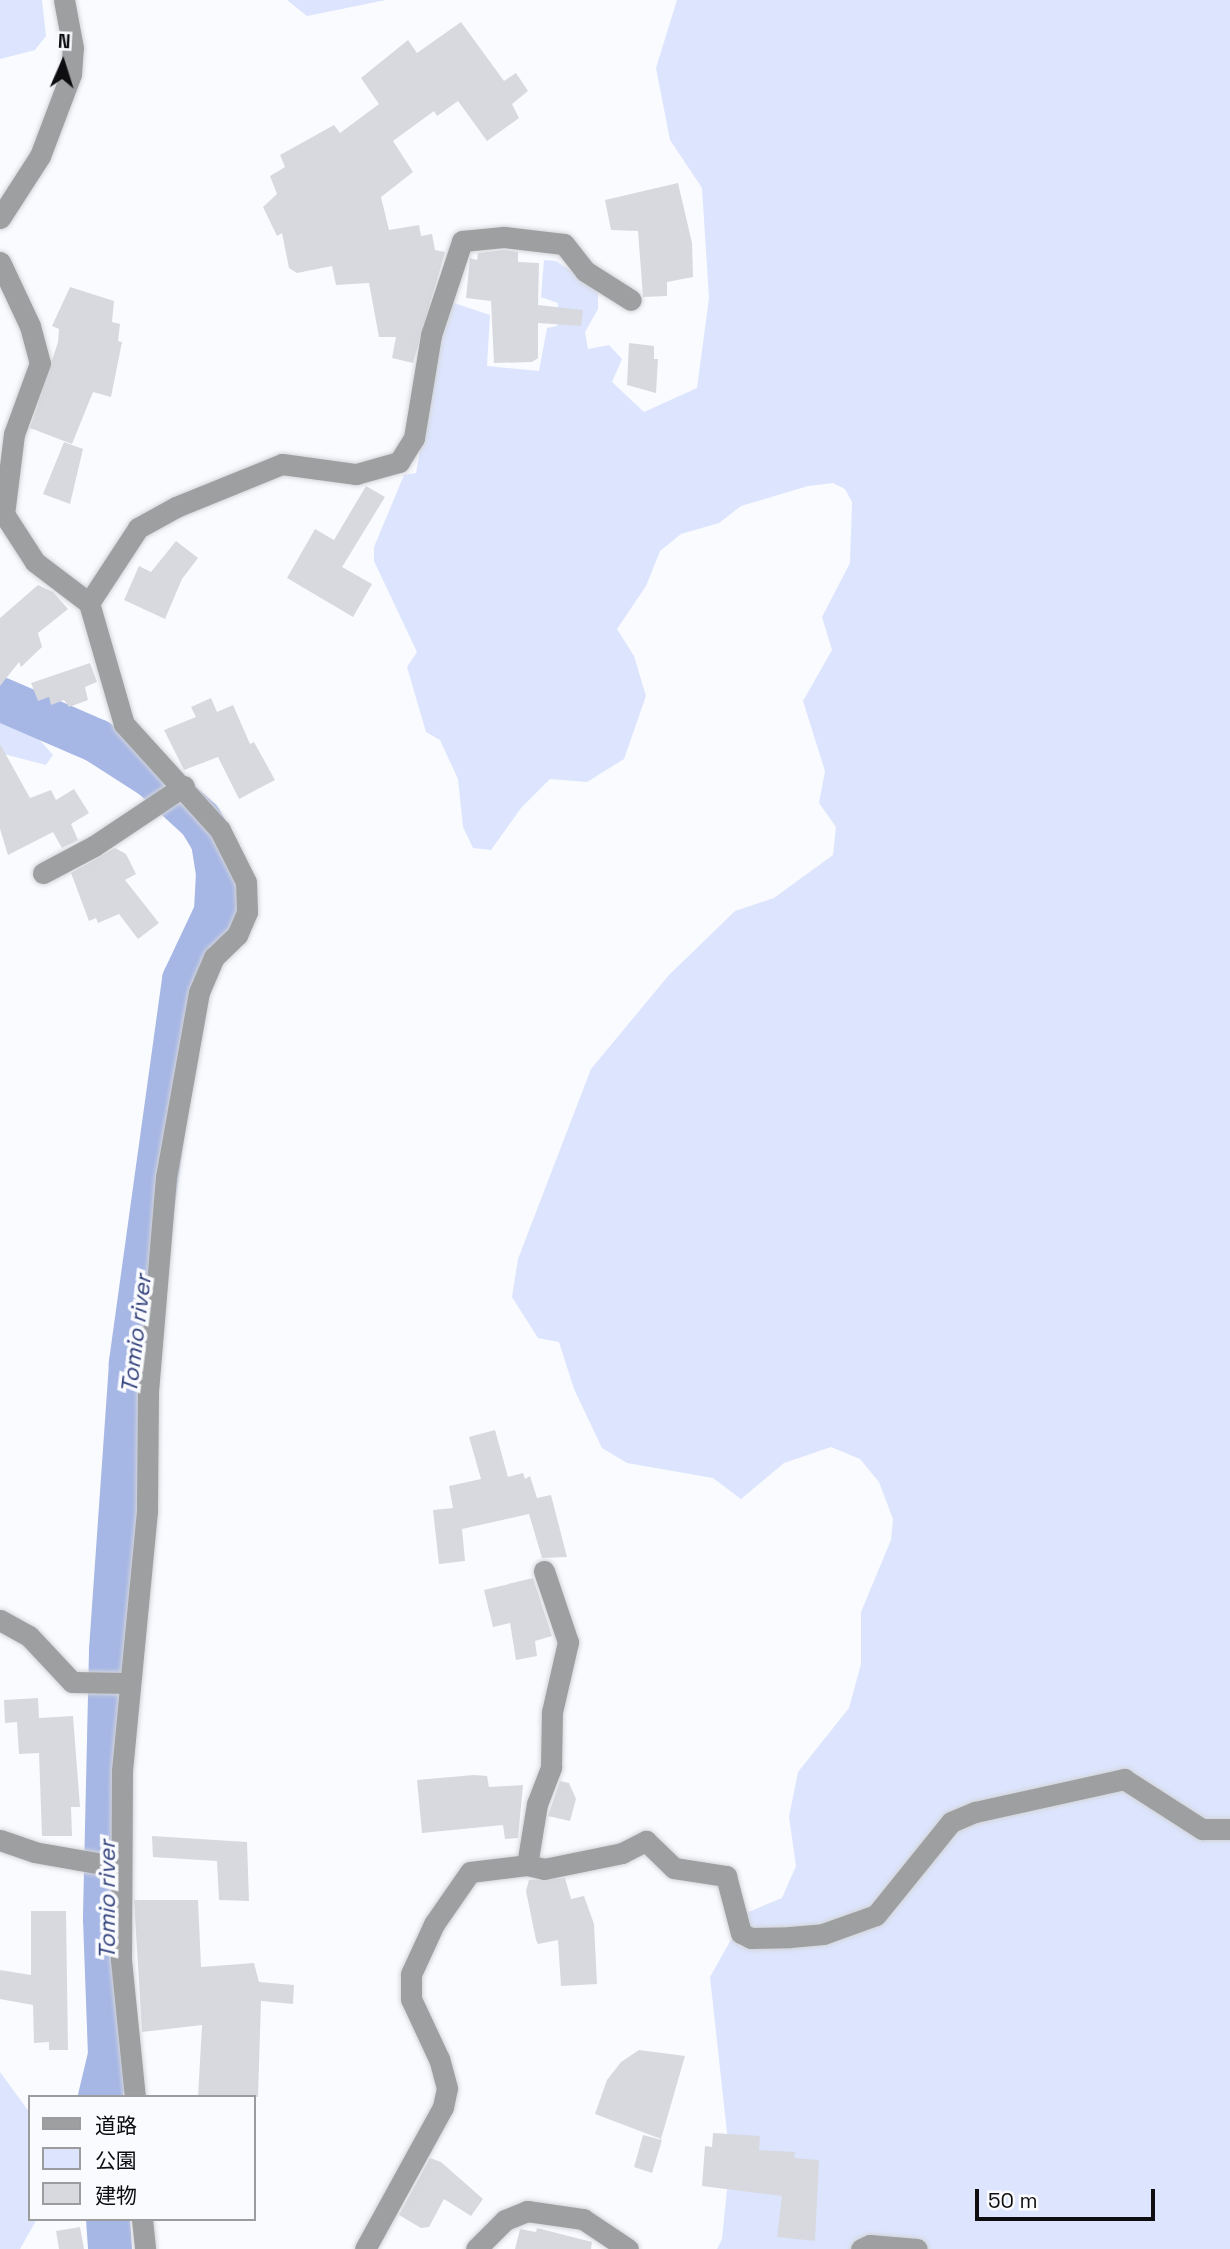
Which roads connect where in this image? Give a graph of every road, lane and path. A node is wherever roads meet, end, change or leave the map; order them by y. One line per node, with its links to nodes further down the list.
1 (64, 0): 2 (street)
2 (0, 218)
3 (0, 262): 5 (street)
4 (632, 300): 5 (street)
5 (89, 603): 6 (street)
6 (184, 786): 7 (street); 10 (street)
7 (43, 873)
8 (544, 1570): 13 (street)
9 (0, 1620): 10 (street)
10 (123, 1682): 14 (street)
11 (1230, 1829): 13 (street)
12 (0, 1839): 14 (street)
13 (527, 1865): 18 (street)
14 (119, 1867): 15 (street)
15 (135, 2095)
16 (142, 2221): 17 (street)
17 (145, 2249)
18 (365, 2249)
19 (476, 2249): 20 (street)
20 (628, 2249)
21 (861, 2249): 22 (street)
22 (917, 2249)

